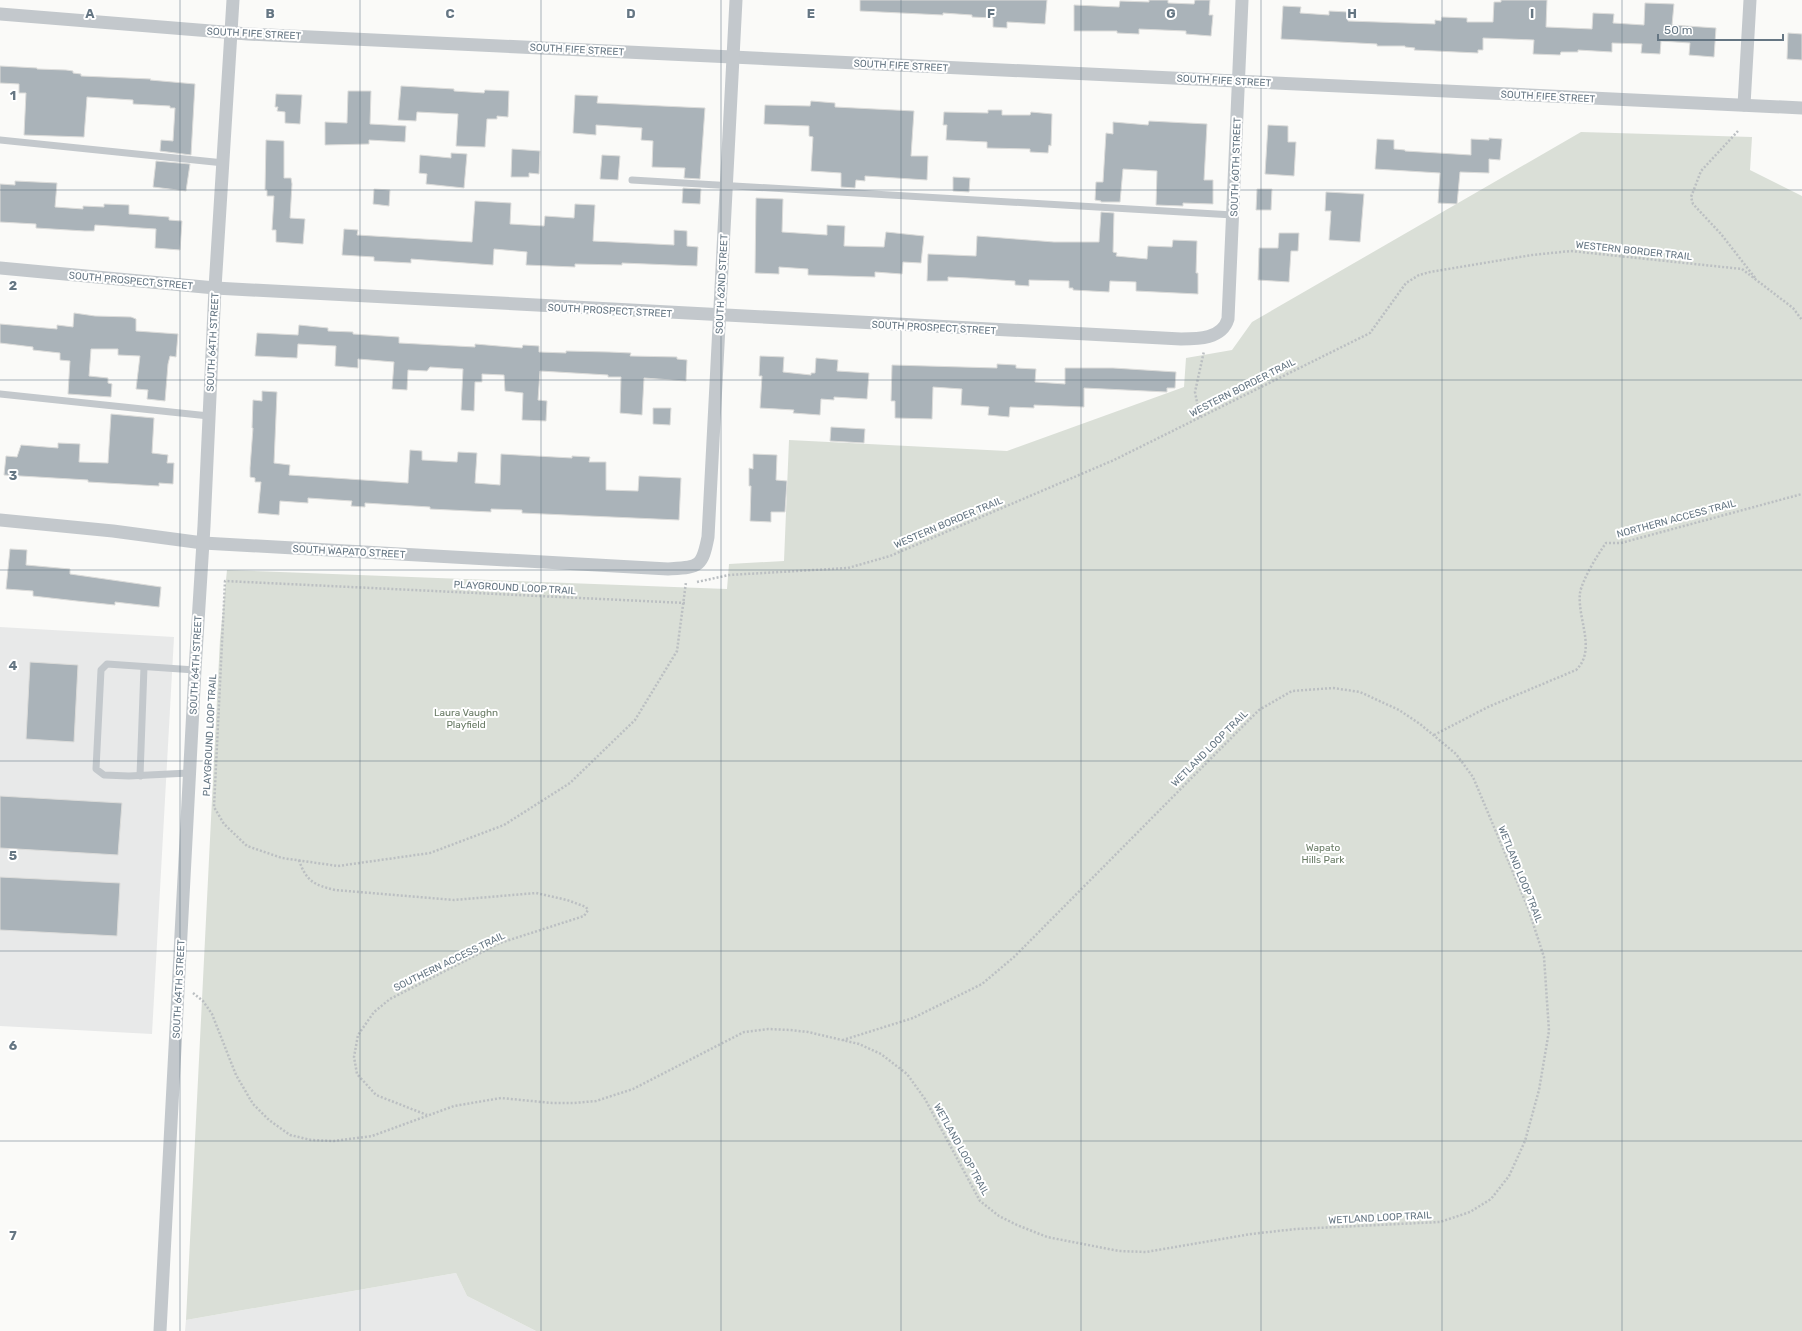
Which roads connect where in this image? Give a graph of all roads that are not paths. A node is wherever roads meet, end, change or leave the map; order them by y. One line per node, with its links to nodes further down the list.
1 (233, 0): 6 (street, SOUTH 64TH STREET)
2 (736, 0): 7 (street, SOUTH 62ND STREET)
3 (1242, 0): 8 (street, SOUTH 60TH STREET)
4 (1750, 0): 9 (street)
5 (0, 14): 6 (street, SOUTH FIFE STREET)
6 (231, 32): 7 (street, SOUTH FIFE STREET); 12 (street, SOUTH 64TH STREET)
7 (733, 57): 8 (street, SOUTH FIFE STREET); 14 (street, SOUTH 62ND STREET)
8 (1238, 81): 9 (street, SOUTH FIFE STREET); 15 (street, SOUTH 60TH STREET)
9 (1744, 106): 10 (street, SOUTH FIFE STREET)
10 (1802, 108)
11 (0, 140): 12 (lane)
12 (224, 163): 17 (street, SOUTH 64TH STREET)
13 (632, 180): 14 (lane)
14 (726, 185): 15 (lane); 18 (street, SOUTH 62ND STREET)
15 (1233, 215): 19 (street, SOUTH 60TH STREET)
16 (0, 268): 17 (street, SOUTH PROSPECT STREET)
17 (215, 288): 18 (street, SOUTH PROSPECT STREET); 21 (street, SOUTH 64TH STREET)
18 (719, 316): 19 (street, SOUTH PROSPECT STREET); 24 (street, SOUTH 62ND STREET)
19 (1214, 334)
20 (0, 394): 21 (lane)
21 (209, 416): 23 (street, SOUTH 64TH STREET)
22 (0, 520): 23 (street, SOUTH WAPATO STREET)
23 (203, 543): 24 (street, SOUTH WAPATO STREET); 26 (street, SOUTH 64TH STREET)
24 (698, 565)
25 (144, 667): 26 (lane); 28 (lane); 28 (lane)
26 (195, 670): 27 (street, SOUTH 64TH STREET)
27 (189, 773): 28 (lane); 29 (street, SOUTH 64TH STREET)
28 (140, 776)
29 (160, 1331)

